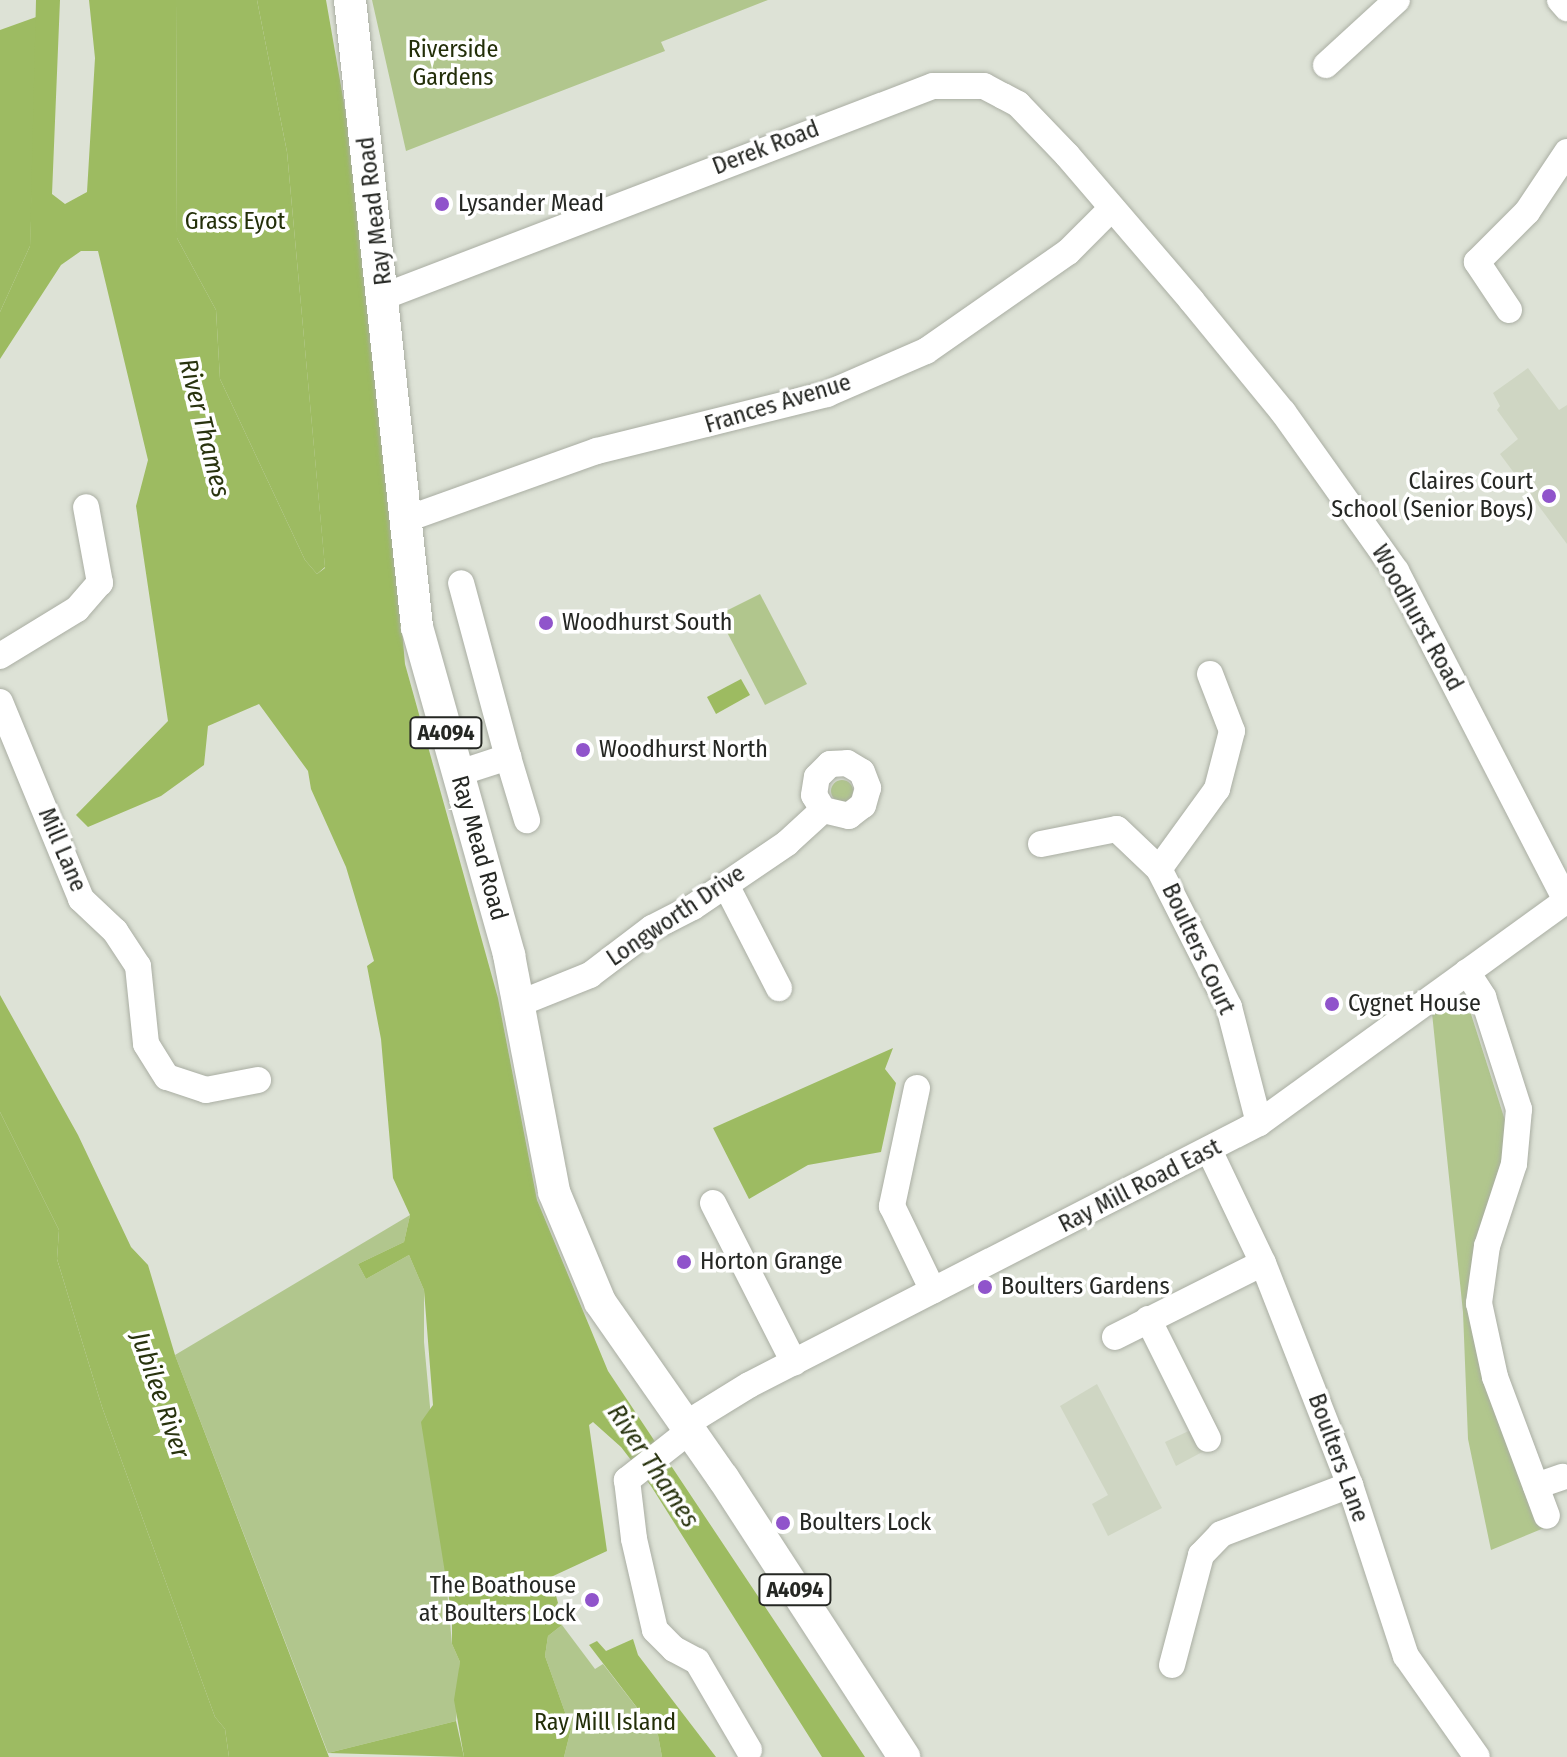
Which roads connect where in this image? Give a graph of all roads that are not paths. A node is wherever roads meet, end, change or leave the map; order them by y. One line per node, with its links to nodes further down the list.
1 (350, 0): 8 (main road, Ray Mead Road / A4094)
2 (1397, 0): 5 (street)
3 (1560, 0): 4 (street)
4 (1567, 8)
5 (1326, 65)
6 (1567, 152): 9 (street)
7 (1112, 208): 8 (street, Derek Road); 11 (street, Frances Avenue); 23 (street, Woodhurst Road)
8 (385, 296): 11 (main road, Ray Mead Road / A4094)
9 (1509, 310)
10 (86, 507): 13 (street)
11 (404, 520): 17 (main road, Ray Mead Road / A4094)
12 (461, 583): 16 (street)
13 (0, 656)
14 (1210, 674): 21 (street, Boulters Court)
15 (0, 702): 27 (street, Mill Lane)
16 (508, 757): 17 (street); 19 (street)
17 (459, 773): 26 (main road, Ray Mead Road / A4094)
18 (823, 810): 22 (street, Longworth Drive)
19 (527, 820)
20 (1041, 844): 21 (street, Boulters Court)
21 (1159, 869): 29 (street, Boulters Court)
22 (726, 885): 25 (street); 26 (street, Longworth Drive)
23 (1566, 900): 24 (street, Ray Mill Road East)
24 (1467, 972): 29 (street, Ray Mill Road East); 41 (street)
25 (779, 988)
26 (518, 1004): 37 (main road, Ray Mead Road / A4094)
27 (258, 1080)
28 (917, 1088): 33 (street)
29 (1259, 1123): 30 (street, Ray Mill Road East)
30 (1210, 1152): 32 (street, Boulters Lane); 33 (street, Ray Mill Road East)
31 (713, 1203): 36 (street)
32 (1263, 1263): 34 (street); 40 (street, Boulters Lane)
33 (933, 1291): 36 (street, Ray Mill Road East)
34 (1148, 1319): 35 (street); 38 (street)
35 (1115, 1337)
36 (794, 1363): 37 (street, Ray Mill Road East)
37 (683, 1433): 44 (street, Ray Mill Road East); 45 (main road, A4094)
38 (1208, 1439)
39 (1562, 1477): 41 (street)
40 (1350, 1485): 43 (street); 46 (street, Boulters Lane)
41 (1536, 1486): 42 (street)
42 (1547, 1516)
43 (1172, 1665)
44 (749, 1750)
45 (904, 1757)
46 (1477, 1757)

